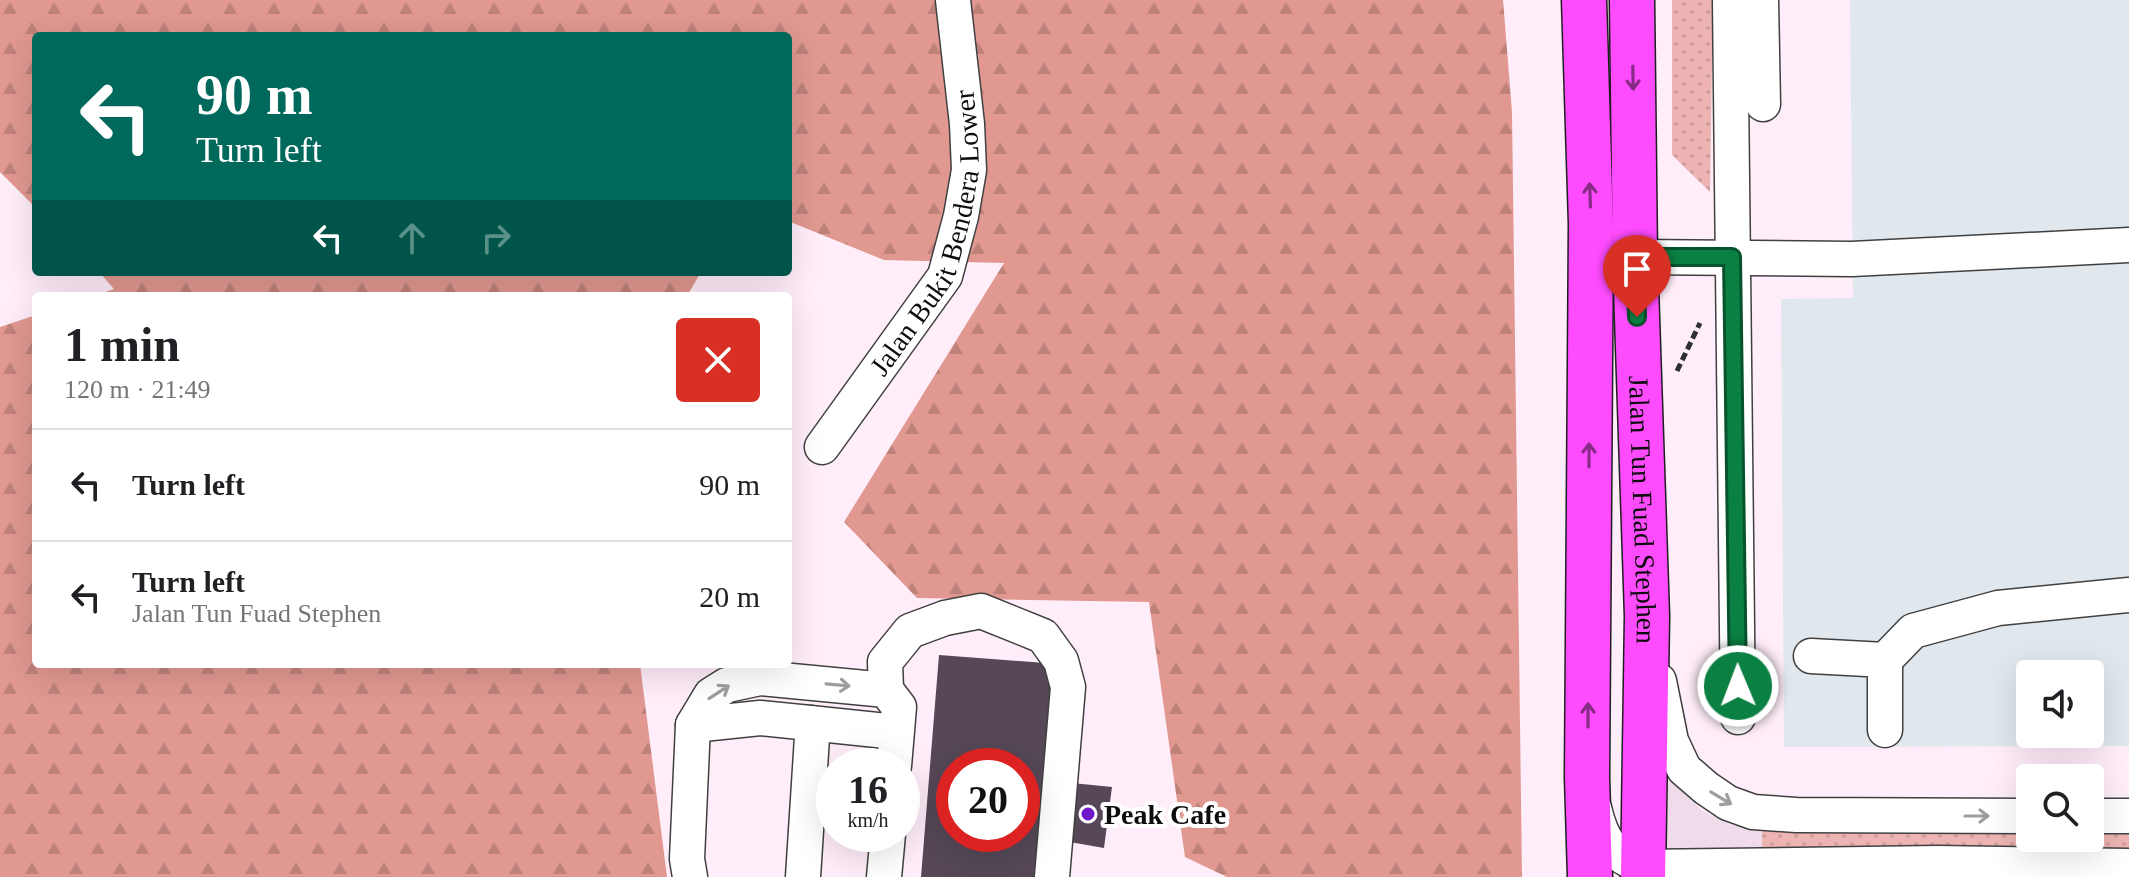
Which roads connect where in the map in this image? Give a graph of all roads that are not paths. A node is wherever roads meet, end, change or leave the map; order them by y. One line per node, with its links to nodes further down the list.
1 (953, 0): 10 (street, Jalan Bukit Bendera Lower)
2 (1584, 0): 22 (highway, Jalan Tun Fuad Stephen, one-way to 2)
3 (1632, 0): 8 (highway, Jalan Tun Fuad Stephen, one-way to 8)
4 (1730, 0): 9 (street)
5 (1761, 0): 6 (street)
6 (1763, 104)
7 (2129, 245): 9 (street)
8 (1635, 257): 9 (street); 12 (highway, Jalan Tun Fuad Stephen)
9 (1732, 257): 16 (street)
10 (822, 447)
11 (2129, 595): 14 (street)
12 (1647, 616): 23 (street, one-way to 23); 31 (highway, Jalan Tun Fuad Stephen)
13 (1811, 656): 14 (street)
14 (1885, 660): 19 (street)
15 (886, 690): 18 (street, one-way to 15); 20 (street); 35 (street)
16 (1738, 717)
17 (810, 723): 18 (street); 20 (street); 33 (street)
18 (693, 725): 32 (street)
19 (1885, 730)
20 (896, 732): 21 (street)
21 (895, 748)
22 (1587, 777): 31 (street); 36 (highway, Jalan Tun Fuad Stephen)
23 (2016, 816)
24 (2104, 816): 25 (street)
25 (2129, 816)
26 (886, 852): 34 (street)
27 (1841, 865): 28 (street); 31 (street); 37 (street)
28 (1937, 870): 30 (street)
29 (2109, 870): 30 (street)
30 (2050, 871)
31 (1643, 872)
32 (690, 877)
33 (803, 877)
34 (884, 877)
35 (1052, 877)
36 (1590, 877)
37 (1795, 877)

